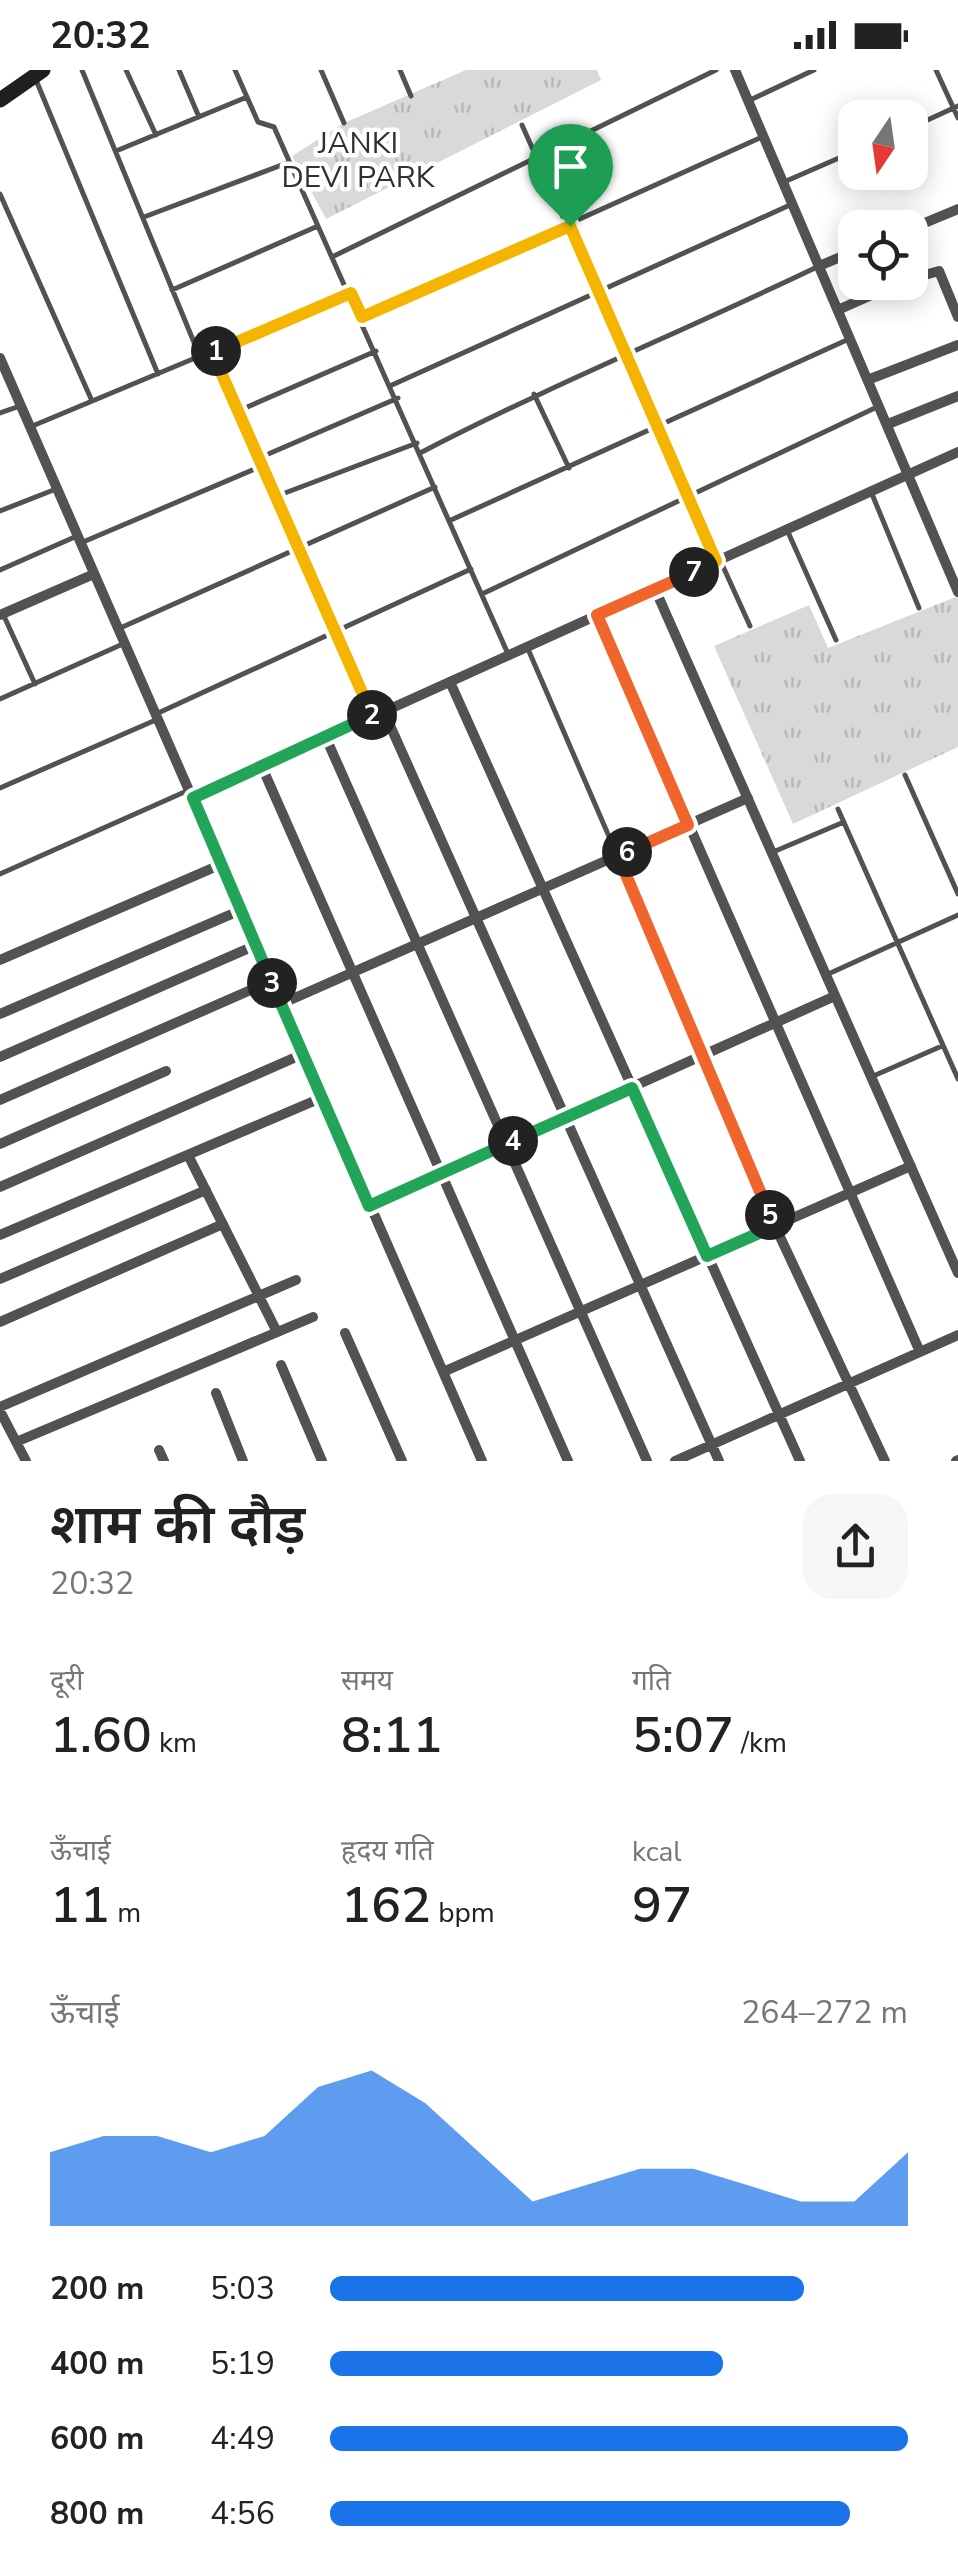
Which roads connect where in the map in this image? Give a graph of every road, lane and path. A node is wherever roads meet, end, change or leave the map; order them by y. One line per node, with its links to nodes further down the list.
1 (82, 70): 24 (lane)
2 (126, 70): 22 (lane)
3 (178, 70): 17 (lane)
4 (234, 70): 13 (lane)
5 (321, 70): 20 (lane)
6 (400, 70): 12 (lane)
7 (716, 70): 25 (lane)
8 (736, 70): 15 (street)
9 (814, 70): 15 (lane)
10 (936, 70): 16 (lane)
11 (35, 72): 14 (street); 55 (lane)
12 (411, 96)
13 (247, 97): 17 (lane); 27 (lane)
14 (0, 100)
15 (750, 100): 23 (street)
16 (956, 108): 18 (lane); 19 (lane)
17 (199, 117): 22 (lane)
18 (958, 118)
19 (928, 120)
20 (344, 124)
21 (522, 125): 25 (lane)
22 (156, 135): 24 (lane)
23 (765, 136): 28 (street); 35 (lane)
24 (116, 151): 32 (lane)
25 (538, 157): 35 (lane); 36 (lane)
26 (838, 159): 28 (lane)
27 (288, 163): 32 (lane); 34 (lane)
28 (784, 182): 30 (street)
29 (0, 194): 61 (lane)
30 (794, 203): 38 (street); 40 (lane)
31 (958, 209): 33 (street)
32 (144, 217): 41 (lane)
33 (928, 222)
34 (318, 226): 36 (lane); 41 (lane)
35 (570, 226): 40 (lane); 46 (lane)
36 (334, 256): 42 (lane)
37 (838, 259): 38 (street)
38 (819, 266): 45 (street); 54 (lane)
39 (928, 274): 43 (street)
40 (596, 289): 54 (lane); 57 (lane)
41 (172, 290): 52 (lane)
42 (351, 293): 46 (lane); 51 (lane)
43 (954, 294): 47 (street)
44 (859, 300): 45 (street)
45 (840, 308): 48 (street)
46 (362, 317): 50 (lane)
47 (958, 317)
48 (851, 338): 56 (street); 68 (lane)
49 (958, 345): 56 (street)
50 (376, 351): 57 (lane); 64 (lane)
51 (212, 352): 52 (lane); 64 (lane)
52 (200, 357): 55 (lane)
53 (0, 358): 63 (street)
54 (627, 358): 58 (lane); 68 (lane)
55 (158, 374): 61 (lane)
56 (870, 379): 62 (street)
57 (392, 385): 60 (lane)
58 (534, 394): 70 (lane); 74 (lane)
59 (958, 396): 66 (street)
60 (398, 398): 69 (lane); 72 (lane)
61 (92, 402): 67 (lane)
62 (880, 405): 66 (street); 80 (lane)
63 (20, 406): 65 (lane); 67 (street)
64 (238, 411): 72 (lane)
65 (0, 413)
66 (888, 424): 75 (street)
67 (29, 427): 77 (street)
68 (657, 428): 74 (lane); 80 (lane)
69 (418, 442): 70 (lane); 79 (lane)
70 (422, 452): 76 (lane)
71 (958, 452): 75 (street)
72 (258, 458): 73 (lane)
73 (262, 466): 79 (lane); 84 (lane)
74 (569, 468): 82 (lane)
75 (907, 471): 78 (street); 88 (street)
76 (435, 487): 82 (lane); 85 (lane)
77 (56, 488): 81 (lane); 84 (street)
78 (871, 491): 83 (street); 95 (lane)
79 (277, 496): 85 (lane)
80 (687, 496): 87 (lane); 94 (lane)
81 (0, 510)
82 (451, 520): 89 (lane)
83 (786, 530): 87 (street); 101 (lane)
84 (79, 540): 90 (lane); 91 (street)
85 (299, 549): 99 (lane); 100 (lane)
86 (958, 555): 88 (street)
87 (718, 560): 92 (street); 98 (lane)
88 (945, 560): 93 (street)
89 (472, 569): 94 (lane); 100 (lane)
90 (0, 570)
91 (94, 574): 96 (street); 99 (street)
92 (655, 589): 97 (street); 115 (street)
93 (958, 592)
94 (482, 594): 104 (lane)
95 (919, 608)
96 (1, 614): 106 (lane)
97 (597, 615): 103 (street); 118 (street)
98 (750, 626)
99 (118, 629): 102 (street)
100 (336, 632): 108 (lane); 109 (lane)
101 (836, 640)
102 (124, 643): 106 (lane); 109 (street)
103 (527, 646): 104 (street); 120 (lane)
104 (509, 654): 105 (street)
105 (450, 682): 108 (street); 123 (street)
106 (34, 684): 107 (lane)
107 (0, 699)
108 (378, 714): 110 (street); 127 (street)
109 (157, 716): 113 (lane); 114 (street)
110 (326, 738): 111 (street); 129 (street)
111 (262, 767): 114 (street); 132 (street)
112 (905, 775): 124 (lane)
113 (0, 788)
114 (191, 794): 121 (street); 122 (lane)
115 (748, 798): 118 (street); 119 (street)
116 (838, 809): 117 (lane)
117 (844, 822): 119 (lane); 128 (lane)
118 (688, 825): 120 (street); 138 (street)
119 (772, 853): 133 (street)
120 (618, 856): 123 (street); 142 (street)
121 (222, 864): 125 (street); 131 (street)
122 (0, 874)
123 (543, 888): 127 (street); 146 (street)
124 (958, 894)
125 (241, 910): 130 (street); 137 (street)
126 (958, 915): 128 (lane)
127 (476, 918): 129 (street); 149 (street)
128 (898, 943): 133 (lane); 139 (lane)
129 (417, 944): 132 (street); 151 (street)
130 (256, 945): 134 (street); 141 (street)
131 (0, 960)
132 (352, 972): 136 (street); 154 (street)
133 (826, 976): 135 (street)
134 (271, 981): 136 (street); 148 (street)
135 (836, 996): 138 (street); 144 (street)
136 (281, 1004): 140 (street)
137 (0, 1014)
138 (776, 1024): 142 (street); 157 (street)
139 (943, 1045): 144 (lane); 145 (lane)
140 (303, 1054): 147 (street); 155 (street)
141 (0, 1057)
142 (702, 1057): 146 (street); 160 (street)
143 (166, 1071): 150 (street)
144 (872, 1077): 153 (street)
145 (958, 1079)
146 (632, 1088): 149 (street); 162 (street)
147 (321, 1098): 152 (street); 158 (street)
148 (0, 1100)
149 (565, 1118): 151 (street); 166 (street)
150 (0, 1144)
151 (506, 1144): 154 (street); 168 (street)
152 (188, 1155): 156 (street); 161 (street)
153 (911, 1166): 157 (street); 163 (street)
154 (441, 1173): 158 (street); 174 (street)
155 (0, 1187)
156 (206, 1190): 159 (street); 164 (street)
157 (850, 1193): 160 (street); 175 (street)
158 (369, 1206): 177 (street)
159 (223, 1224): 167 (street); 170 (street)
160 (775, 1226): 162 (street); 178 (street)
161 (0, 1235)
162 (707, 1256): 166 (street); 181 (street)
163 (957, 1268)
164 (0, 1279)
165 (296, 1280): 167 (street)
166 (640, 1286): 168 (street); 183 (street)
167 (260, 1295): 171 (street); 180 (street)
168 (580, 1312): 174 (street); 190 (street)
169 (313, 1317): 171 (street)
170 (0, 1322)
171 (277, 1332): 182 (street)
172 (345, 1333): 187 (street)
173 (957, 1339): 175 (street)
174 (515, 1341): 177 (street); 189 (street)
175 (920, 1352): 178 (street)
176 (281, 1365): 186 (street)
177 (443, 1372): 188 (street)
178 (849, 1384): 181 (street); 194 (street)
179 (216, 1394): 185 (street)
180 (0, 1409): 182 (street)
181 (777, 1414): 183 (street); 193 (street)
182 (16, 1442): 184 (street)
183 (711, 1445): 191 (street); 192 (street)
184 (26, 1461)
185 (244, 1461)
186 (322, 1461)
187 (402, 1461)
188 (482, 1461)
189 (568, 1461)
190 (647, 1461)
191 (675, 1461)
192 (718, 1461)
193 (800, 1461)
194 (885, 1461)

